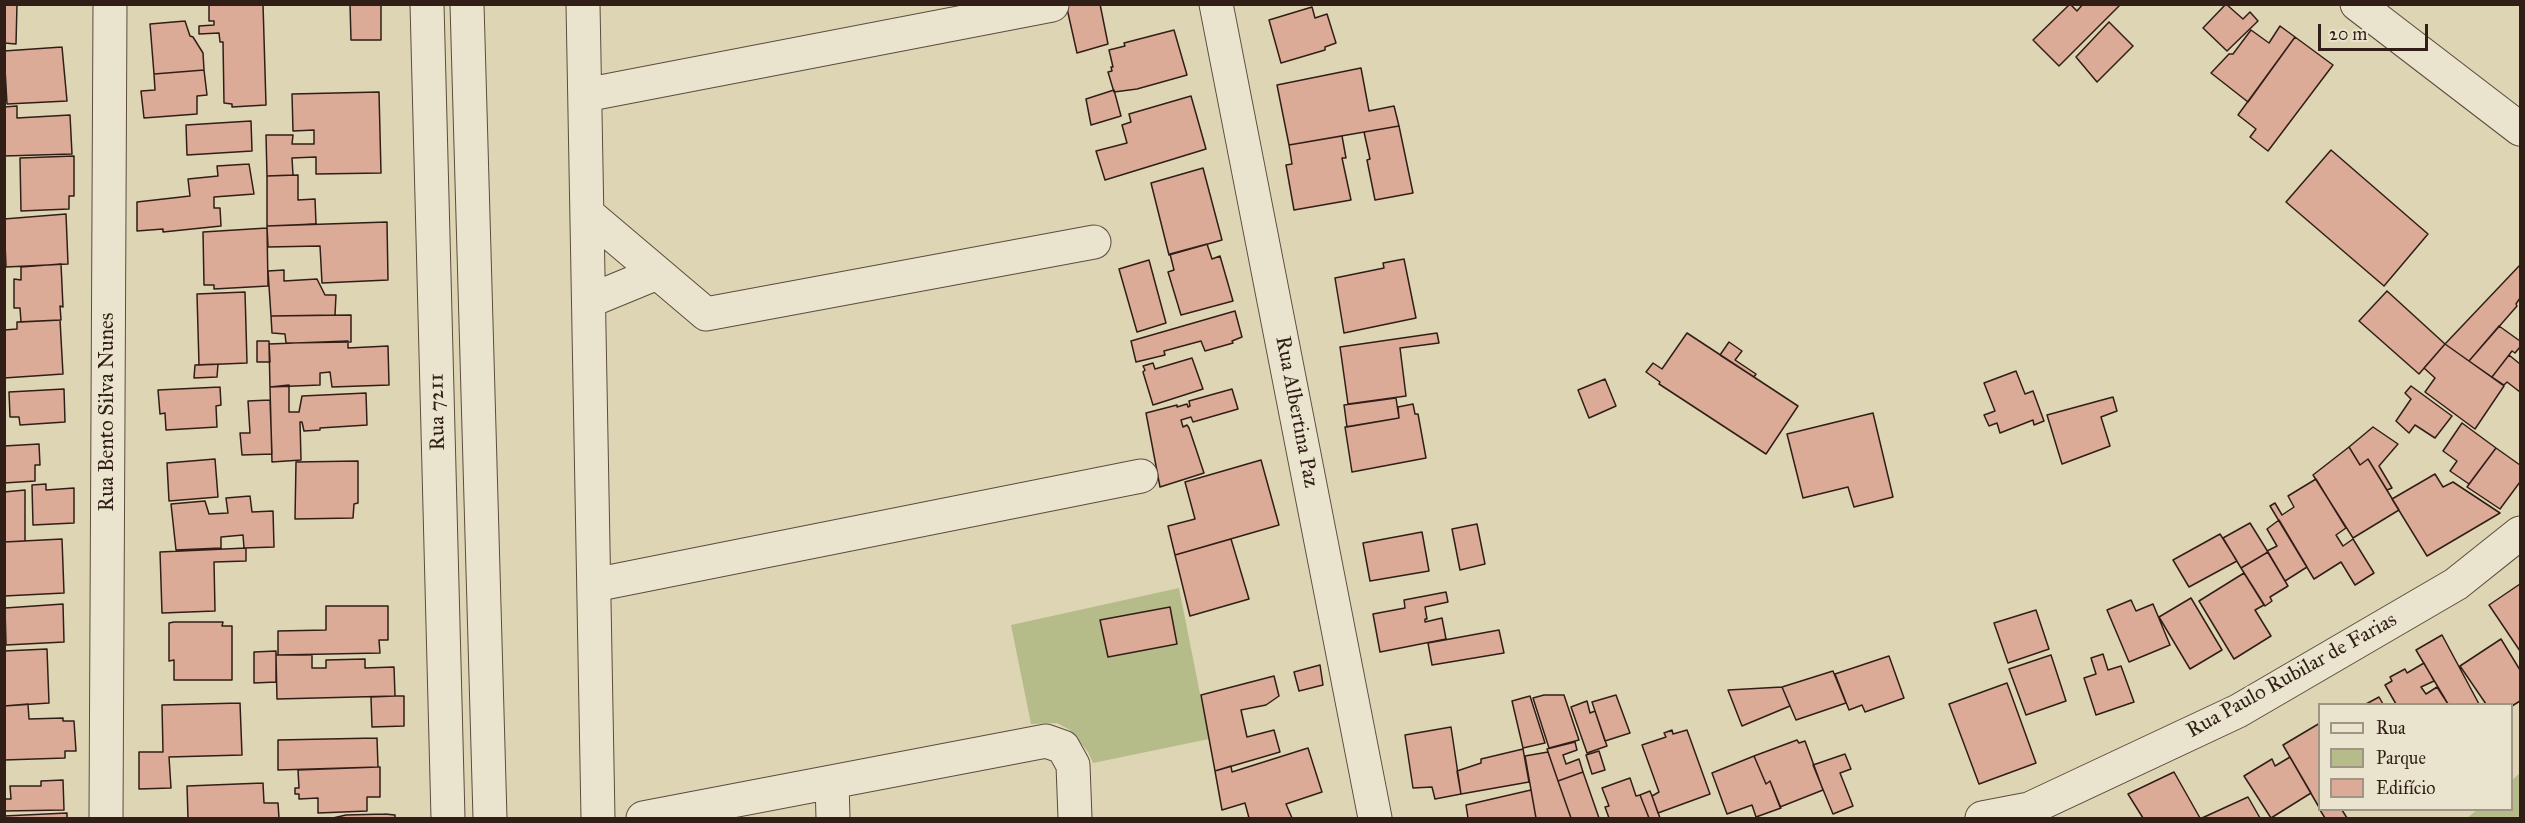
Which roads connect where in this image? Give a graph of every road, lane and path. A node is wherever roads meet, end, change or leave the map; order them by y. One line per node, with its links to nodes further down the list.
1 (110, 4): 19 (street, Rua Bento Silva Nunes)
2 (427, 4): 20 (street, Rua 7211)
3 (467, 4): 21 (street)
4 (584, 4): 8 (street)
5 (1216, 4): 26 (street, Rua Albertina Paz)
6 (2357, 4): 9 (street)
7 (1052, 5): 8 (street)
8 (585, 95): 10 (street)
9 (2520, 129)
10 (588, 214): 12 (street); 13 (street)
11 (1094, 242): 12 (street)
12 (657, 273): 13 (street)
13 (589, 301): 16 (street)
14 (1141, 476): 16 (street)
15 (2520, 533): 18 (street, Rua Paulo Rubilar de Farias)
16 (594, 585): 22 (street)
17 (832, 782): 23 (street); 24 (street); 25 (street)
18 (2032, 814): 27 (street, Rua Paulo Rubilar de Farias)
19 (106, 819)
20 (448, 819)
21 (490, 819)
22 (598, 819)
23 (643, 819)
24 (833, 819)
25 (1075, 819)
26 (1375, 819)
27 (1982, 819)

